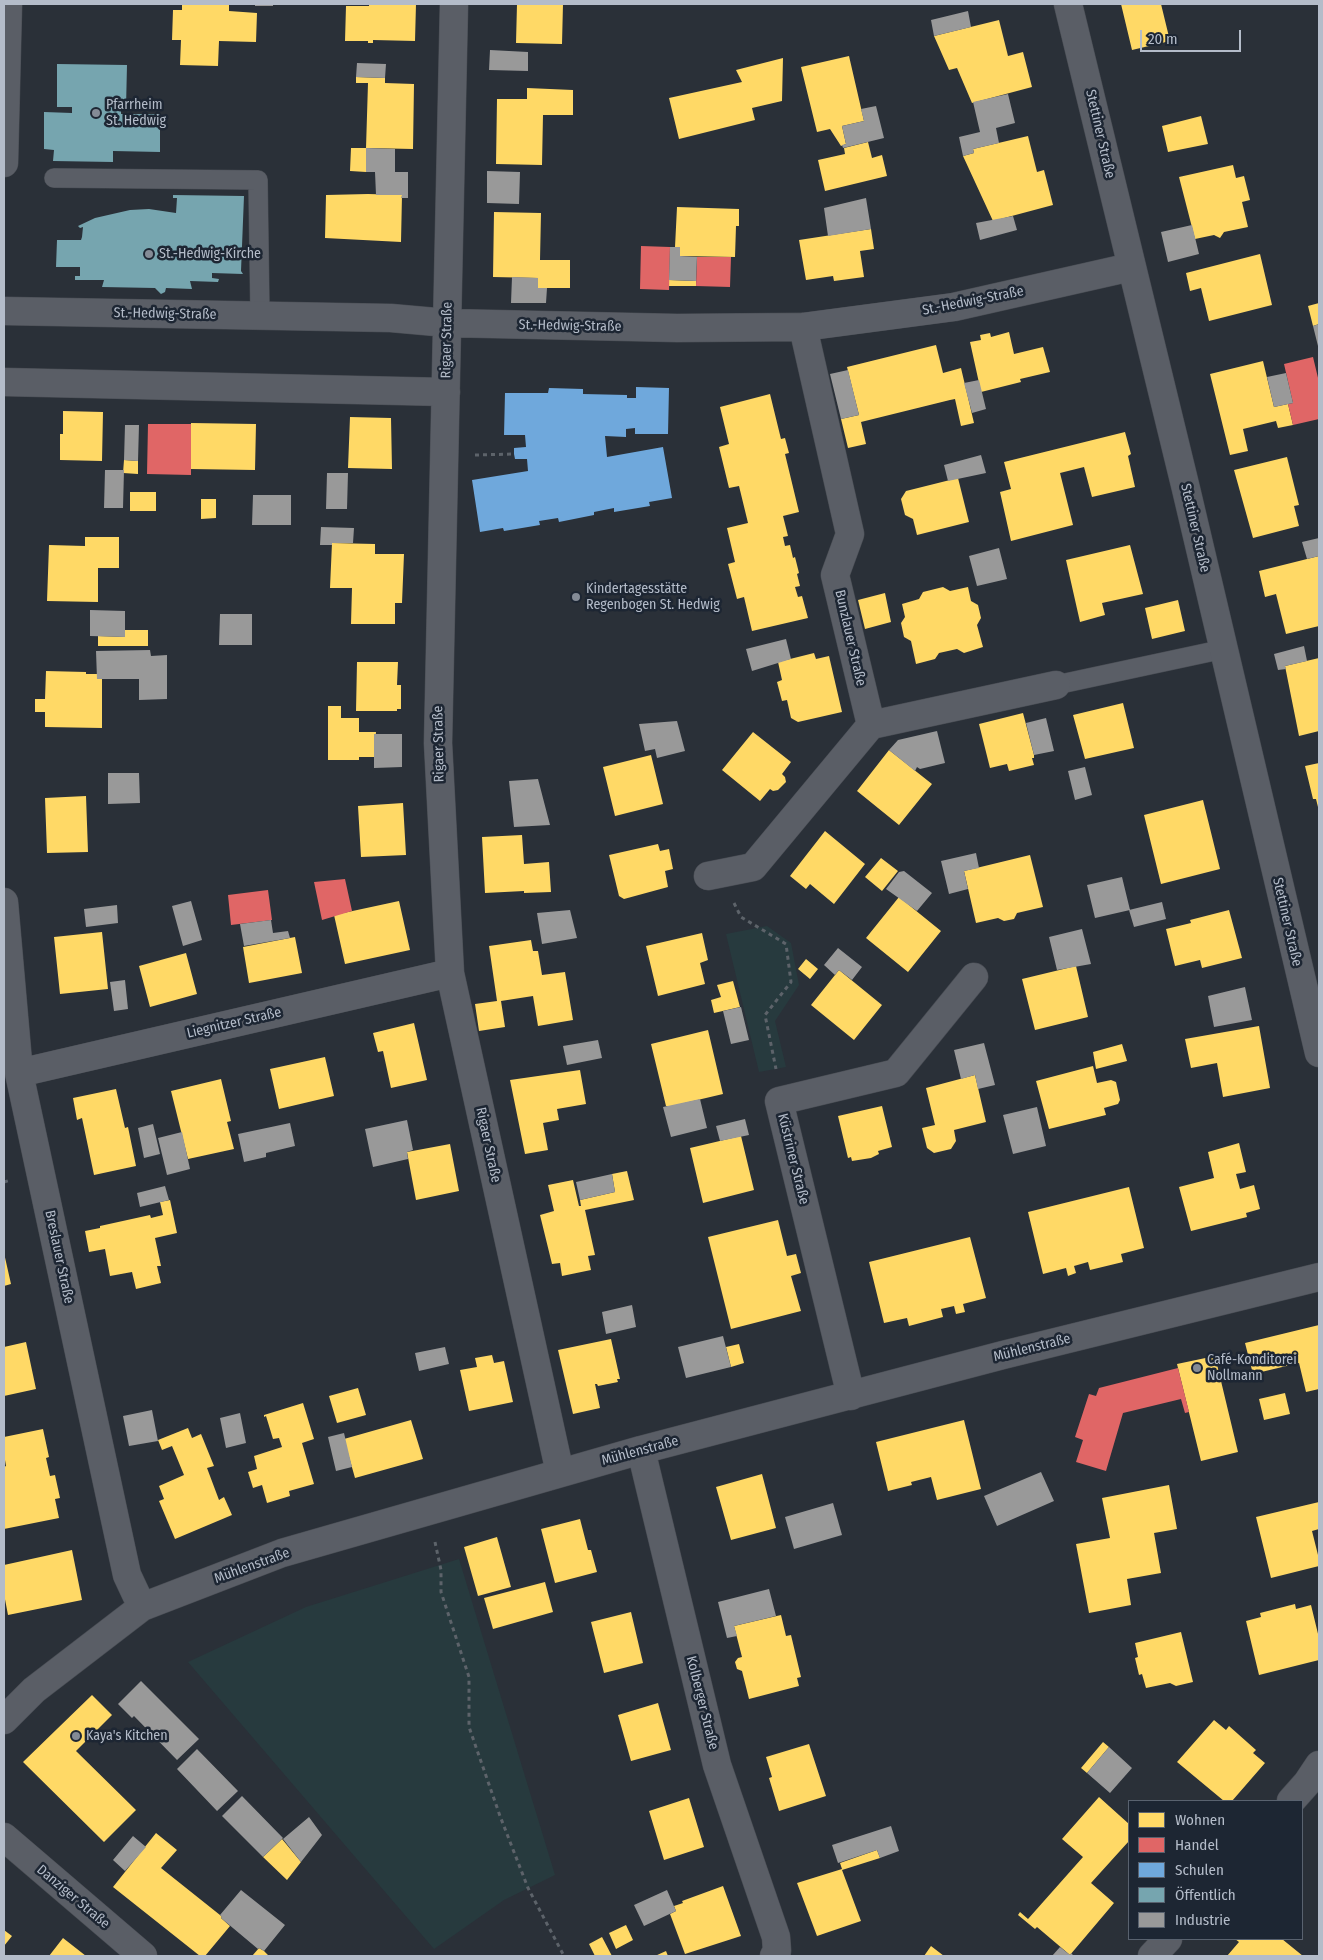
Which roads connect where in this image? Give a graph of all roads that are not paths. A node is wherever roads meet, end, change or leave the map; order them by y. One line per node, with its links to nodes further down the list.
1 (8, 4): 4 (street)
2 (454, 4): 9 (street, Rigaer Straße)
3 (1068, 4): 6 (street, Stettiner Straße)
4 (4, 163)
5 (54, 178): 8 (lane)
6 (1131, 267): 10 (street, St.-Hedwig-Straße); 13 (street, Stettiner Straße)
7 (4, 311): 8 (street, St.-Hedwig-Straße)
8 (260, 316): 9 (street, St.-Hedwig-Straße)
9 (447, 323): 10 (street, St.-Hedwig-Straße); 12 (street, Rigaer Straße)
10 (803, 327): 15 (street, Bunzlauer Straße)
11 (4, 382): 12 (street)
12 (446, 392): 18 (street, Rigaer Straße)
13 (1224, 649): 14 (lane); 20 (street, Stettiner Straße)
14 (1056, 685): 15 (street)
15 (870, 725): 16 (street)
16 (713, 875)
17 (4, 902): 21 (street, Breslauer Straße)
18 (450, 973): 21 (street, Liegnitzer Straße); 25 (street, Rigaer Straße)
19 (974, 977): 23 (street, Küstriner Straße)
20 (1319, 1053)
21 (19, 1073): 26 (street, Breslauer Straße)
22 (1319, 1277): 23 (street, Mühlenstraße)
23 (851, 1396): 24 (street, Mühlenstraße)
24 (641, 1450): 25 (street, Mühlenstraße); 32 (street, Kolberger Straße)
25 (560, 1473): 26 (street, Mühlenstraße)
26 (142, 1607): 27 (street, Mühlenstraße)
27 (4, 1720)
28 (1319, 1765): 29 (street)
29 (1292, 1800)
30 (4, 1837): 33 (street, Danziger Straße)
31 (1167, 1940): 34 (street)
32 (775, 1954)
33 (143, 1956)
34 (1152, 1956)

